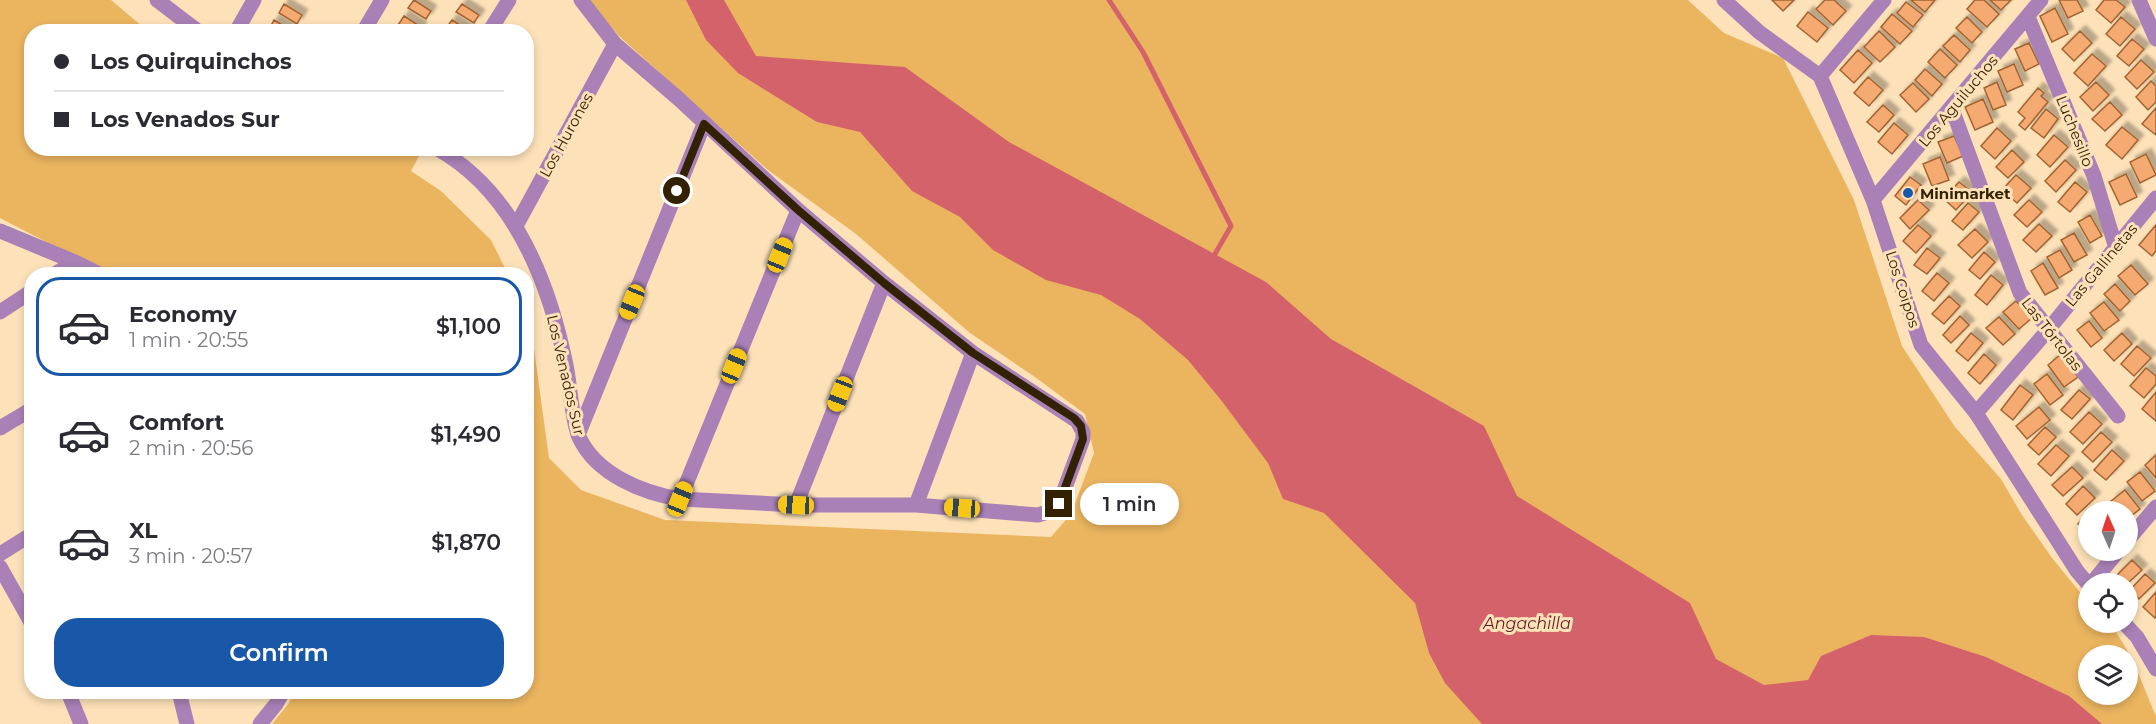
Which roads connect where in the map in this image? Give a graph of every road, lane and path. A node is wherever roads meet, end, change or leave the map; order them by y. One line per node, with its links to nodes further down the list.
1 (157, 0): 11 (street)
2 (254, 0): 12 (street)
3 (382, 0): 13 (street)
4 (509, 0): 14 (street)
5 (581, 0): 16 (street, Los Venados Sur)
6 (1724, 0): 17 (street)
7 (1884, 0): 17 (street)
8 (2041, 0): 10 (street, Los Aguiluchos)
9 (2139, 0): 15 (street)
10 (2028, 17): 18 (street, Los Aguiluchos); 26 (street, Luchesillo)
11 (188, 24)
12 (240, 24)
13 (368, 24)
14 (494, 24)
15 (2156, 39)
16 (615, 44): 19 (street, Los Venados Sur); 24 (street, Los Hurones)
17 (1820, 76): 22 (street, Los Coipos)
18 (1952, 109): 22 (street, Los Aguiluchos); 33 (street, Las Tórtolas)
19 (704, 124): 23 (street, Los Venados Sur); 39 (street)
20 (447, 156): 24 (street, Los Venados Sur)
21 (2156, 198): 26 (street, Las Gallinetas)
22 (1874, 200): 35 (street, Los Coipos)
23 (798, 210): 30 (street, Los Venados Sur); 40 (street)
24 (516, 226): 39 (street, Los Venados Sur)
25 (0, 231): 27 (street)
26 (2116, 248): 33 (street, Las Gallinetas)
27 (75, 262): 28 (street); 29 (street)
28 (67, 267)
29 (85, 267)
30 (884, 283): 34 (street, Los Venados Sur); 41 (street)
31 (24, 296): 32 (street)
32 (0, 312)
33 (2048, 330): 35 (street, Las Gallinetas); 37 (street, Las Tórtolas)
34 (973, 353): 42 (street); 42 (street, Los Venados Sur)
35 (1976, 412): 49 (street, Los Coipos)
36 (24, 414): 38 (street)
37 (2118, 416)
38 (0, 428)
39 (578, 435): 40 (street, Los Venados Sur)
40 (680, 499): 41 (street, Los Venados Sur)
41 (796, 505): 42 (street, Los Venados Sur)
42 (916, 505)
43 (2156, 507): 44 (street)
44 (2138, 528)
45 (24, 539): 46 (street)
46 (0, 554)
47 (2110, 561): 50 (street)
48 (0, 567): 51 (street)
49 (2079, 573)
50 (2099, 573)
51 (24, 610)
52 (2134, 633): 53 (street)
53 (2156, 669)
54 (71, 699): 57 (street)
55 (181, 699): 58 (street)
56 (279, 699): 59 (street)
57 (81, 724)
58 (187, 724)
59 (260, 724)

